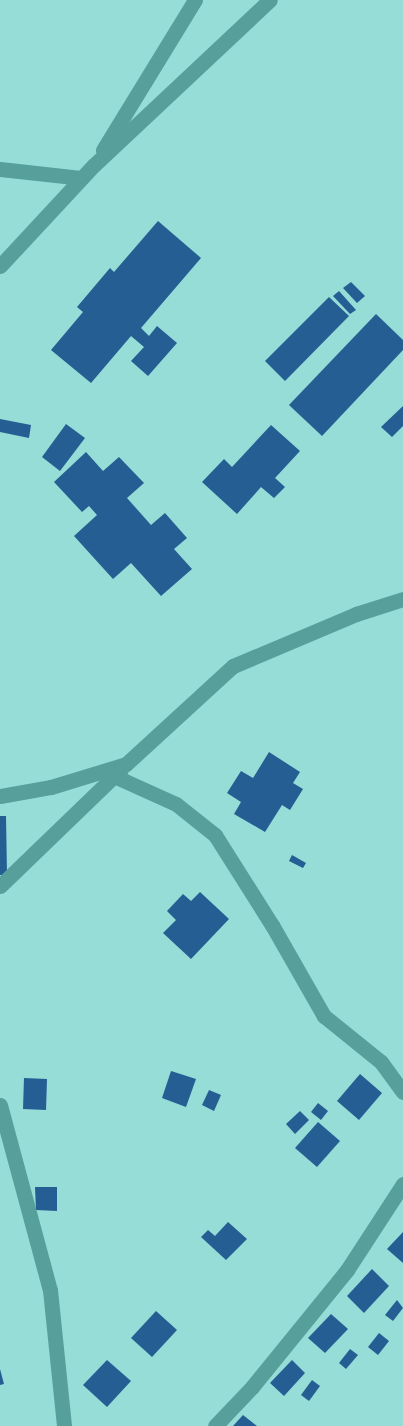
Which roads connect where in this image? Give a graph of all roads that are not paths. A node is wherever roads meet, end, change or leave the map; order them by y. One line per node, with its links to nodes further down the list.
1 (195, 0): 3 (street)
2 (270, 0): 3 (street)
3 (94, 165): 5 (street)
4 (0, 169): 5 (street)
5 (81, 178): 6 (street)
6 (0, 266)
7 (403, 599): 8 (street)
8 (126, 764): 9 (street); 10 (street)
9 (114, 776): 11 (street); 12 (street)
10 (0, 796)
11 (0, 886)
12 (403, 1092)
13 (0, 1105): 15 (street)
14 (403, 1184): 16 (street)
15 (64, 1426)
16 (215, 1426)

